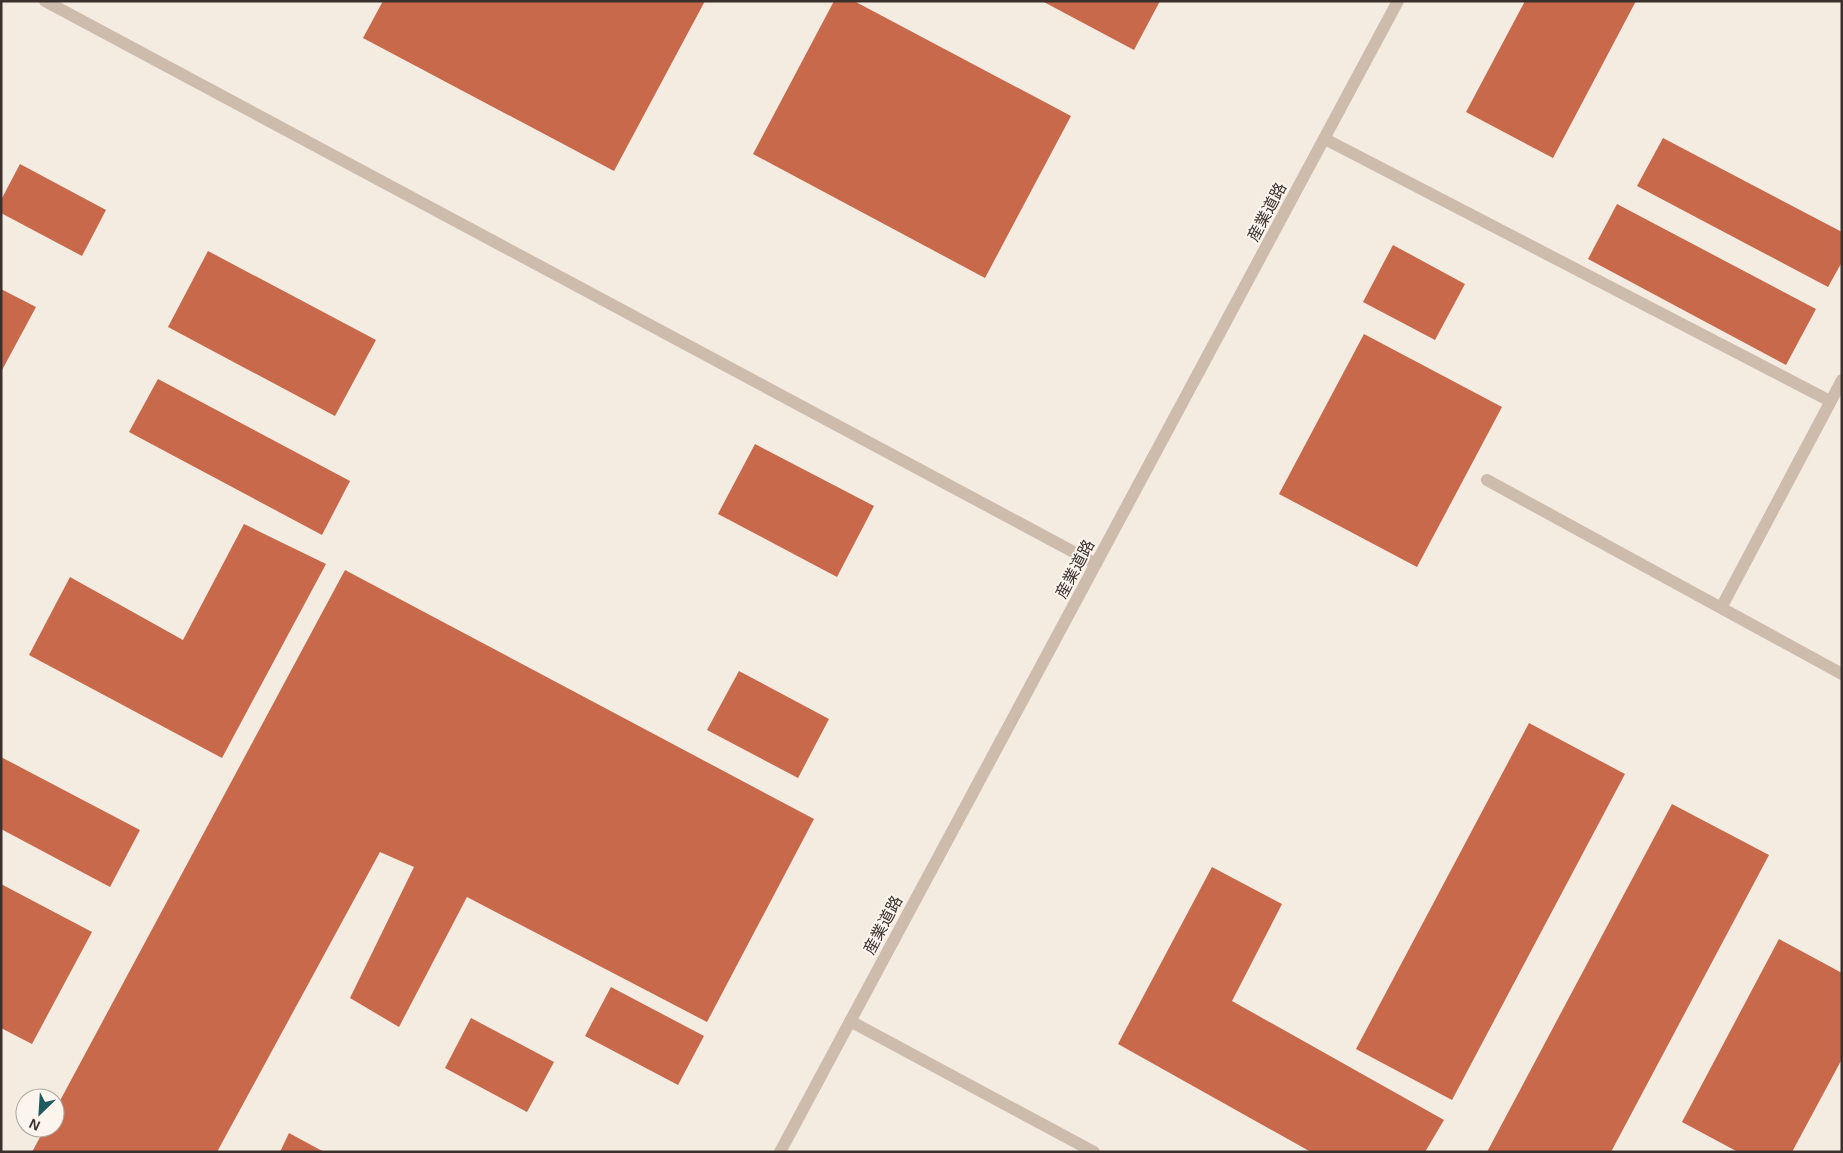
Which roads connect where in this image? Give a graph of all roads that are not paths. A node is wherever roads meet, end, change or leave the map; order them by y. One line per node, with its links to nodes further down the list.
1 (44, 1): 7 (street)
2 (1398, 1): 3 (street, 産業道路)
3 (1324, 138): 5 (street); 7 (street, 産業道路)
4 (1842, 380): 5 (street)
5 (1830, 401): 8 (street)
6 (1487, 480): 8 (street)
7 (1096, 564): 10 (street, 産業道路)
8 (1721, 608): 9 (street)
9 (1842, 674)
10 (850, 1021): 11 (street, 産業道路); 12 (street)
11 (780, 1152)
12 (1094, 1152)

